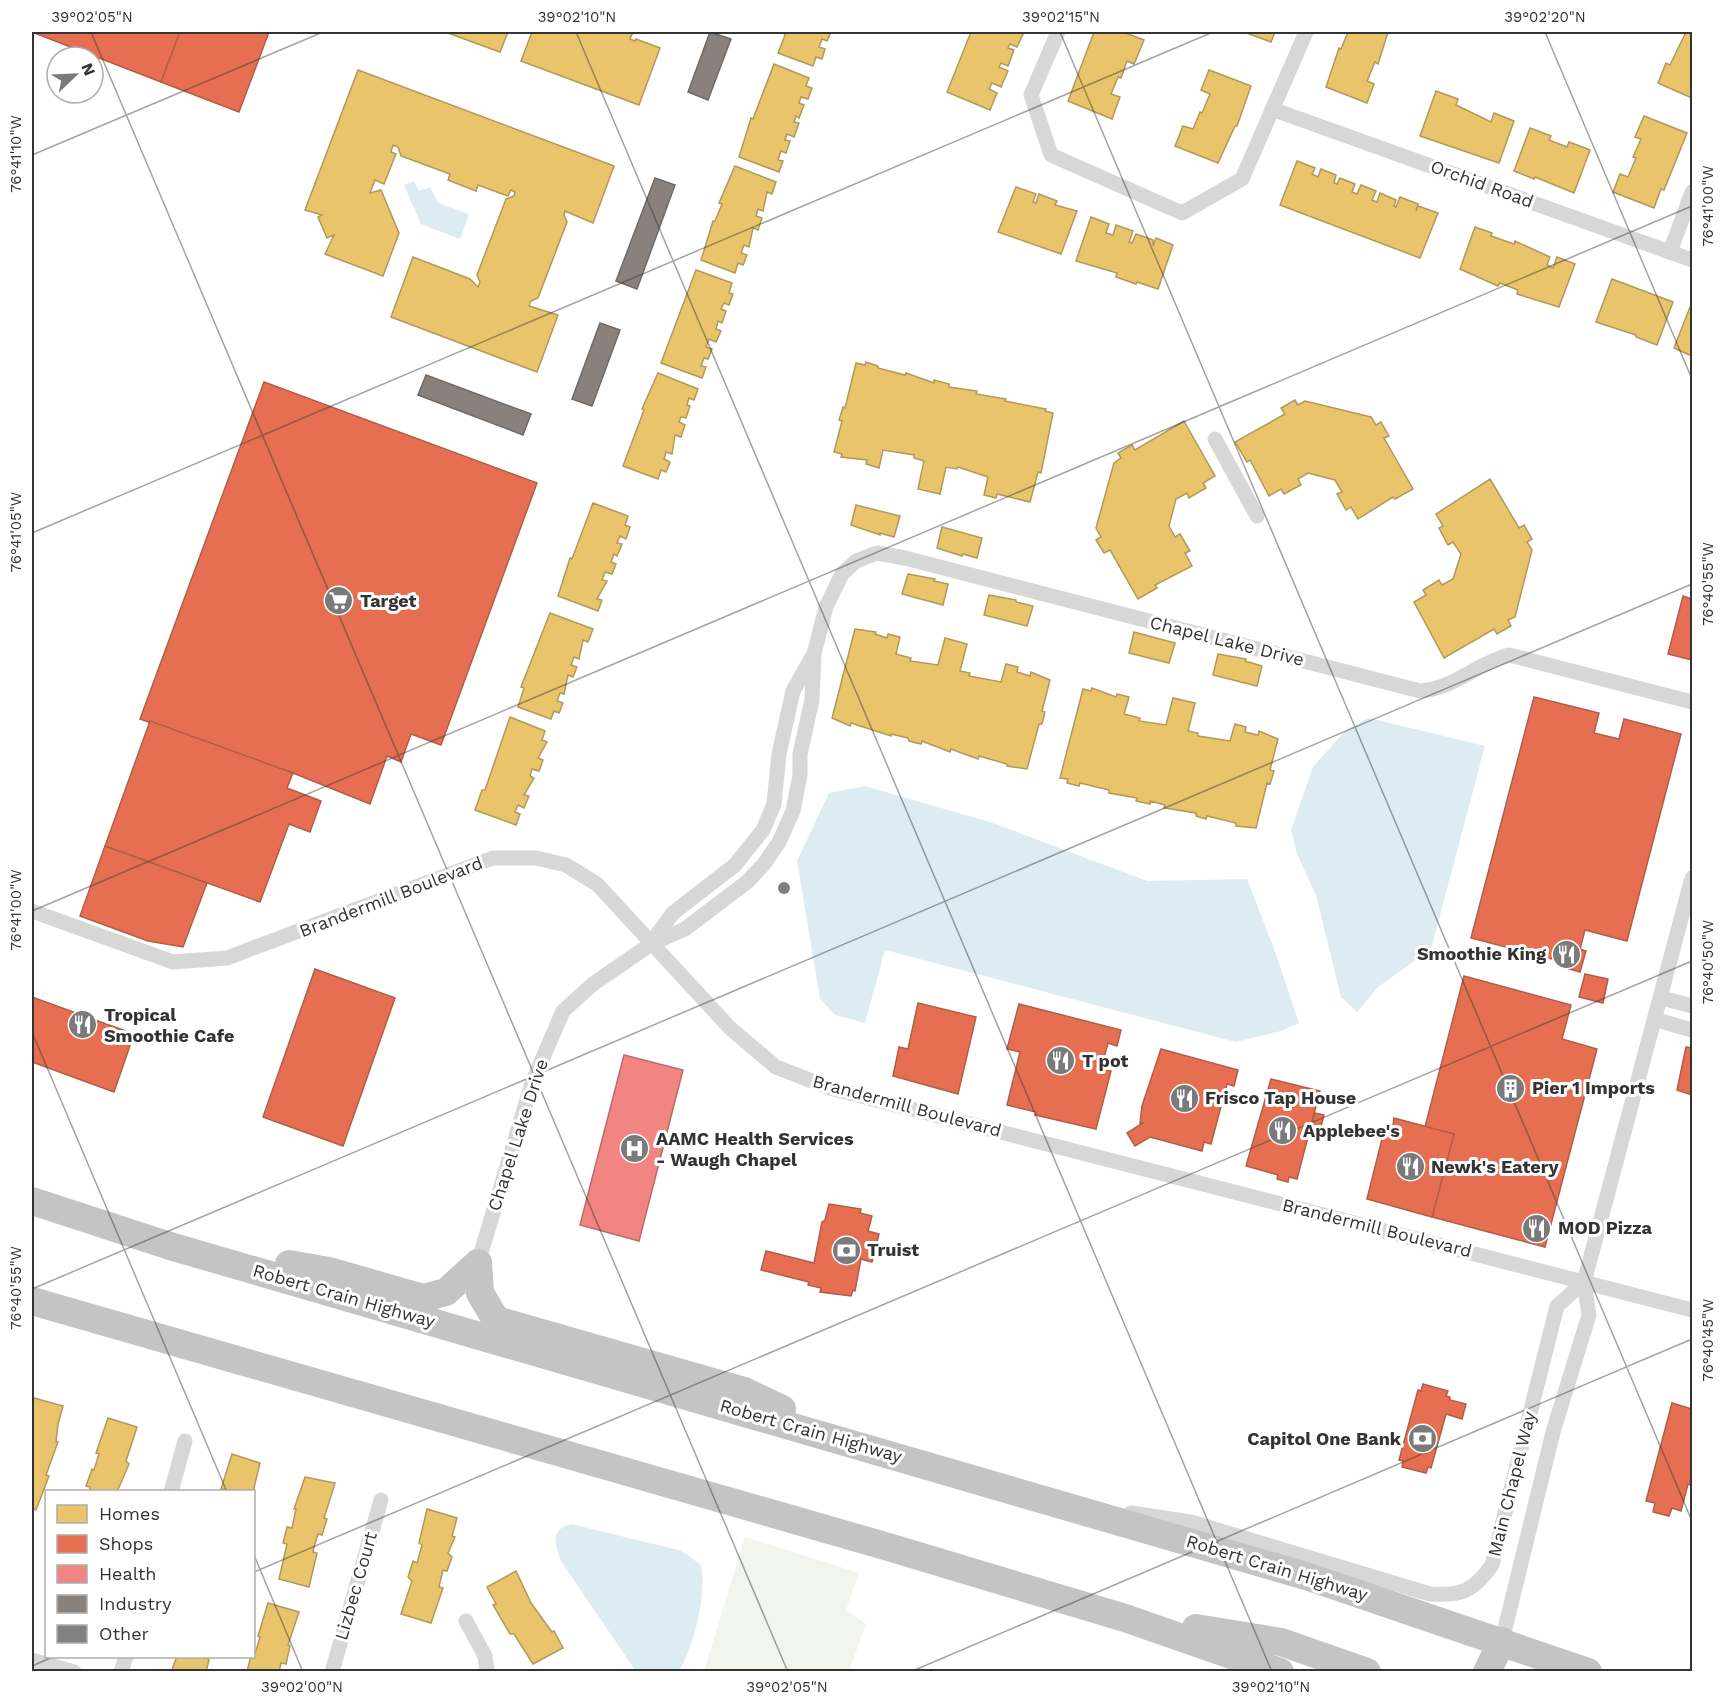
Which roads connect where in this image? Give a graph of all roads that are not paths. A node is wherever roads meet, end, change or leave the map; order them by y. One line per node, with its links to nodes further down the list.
1 (1058, 32): 3 (street)
2 (1306, 32): 3 (street)
3 (1272, 109): 5 (street, Orchid Road)
4 (1692, 192): 5 (street)
5 (1670, 252): 6 (street, Orchid Road)
6 (1692, 260)
7 (1215, 439): 8 (street)
8 (1257, 516)
9 (814, 654): 10 (street, Chapel Lake Drive); 13 (street, Chapel Lake Drive); 13 (street, Chapel Lake Drive)
10 (1692, 702)
11 (1692, 878): 14 (street, Main Chapel Way)
12 (32, 912): 13 (street, Brandermill Boulevard)
13 (651, 944): 20 (street, Chapel Lake Drive); 21 (street, Brandermill Boulevard)
14 (1662, 998): 15 (street); 16 (street, Main Chapel Way)
15 (1692, 1006)
16 (1657, 1020): 17 (street); 21 (street, Main Chapel Way)
17 (1692, 1030)
18 (32, 1201): 19 (highway, Robert Crain Highway)
19 (170, 1246): 20 (highway); 25 (highway, Robert Crain Highway)
20 (478, 1263): 25 (highway)
21 (1584, 1282): 23 (street, Brandermill Boulevard); 28 (street, Main Chapel Way); 31 (street, Main Chapel Way)
22 (32, 1301): 29 (highway)
23 (1692, 1310)
24 (185, 1441): 26 (street)
25 (862, 1447): 28 (highway, Robert Crain Highway)
26 (171, 1490)
27 (381, 1500): 34 (street, Lizbec Court)
28 (1056, 1501): 31 (highway, Robert Crain Highway)
29 (1125, 1618): 36 (highway); 37 (highway)
30 (466, 1621): 35 (street)
31 (1502, 1641): 38 (highway); 39 (highway, Robert Crain Highway)
32 (32, 1660): 33 (street)
33 (74, 1671)
34 (332, 1671)
35 (487, 1671)
36 (1280, 1671)
37 (1367, 1671)
38 (1487, 1671)
39 (1588, 1671)

